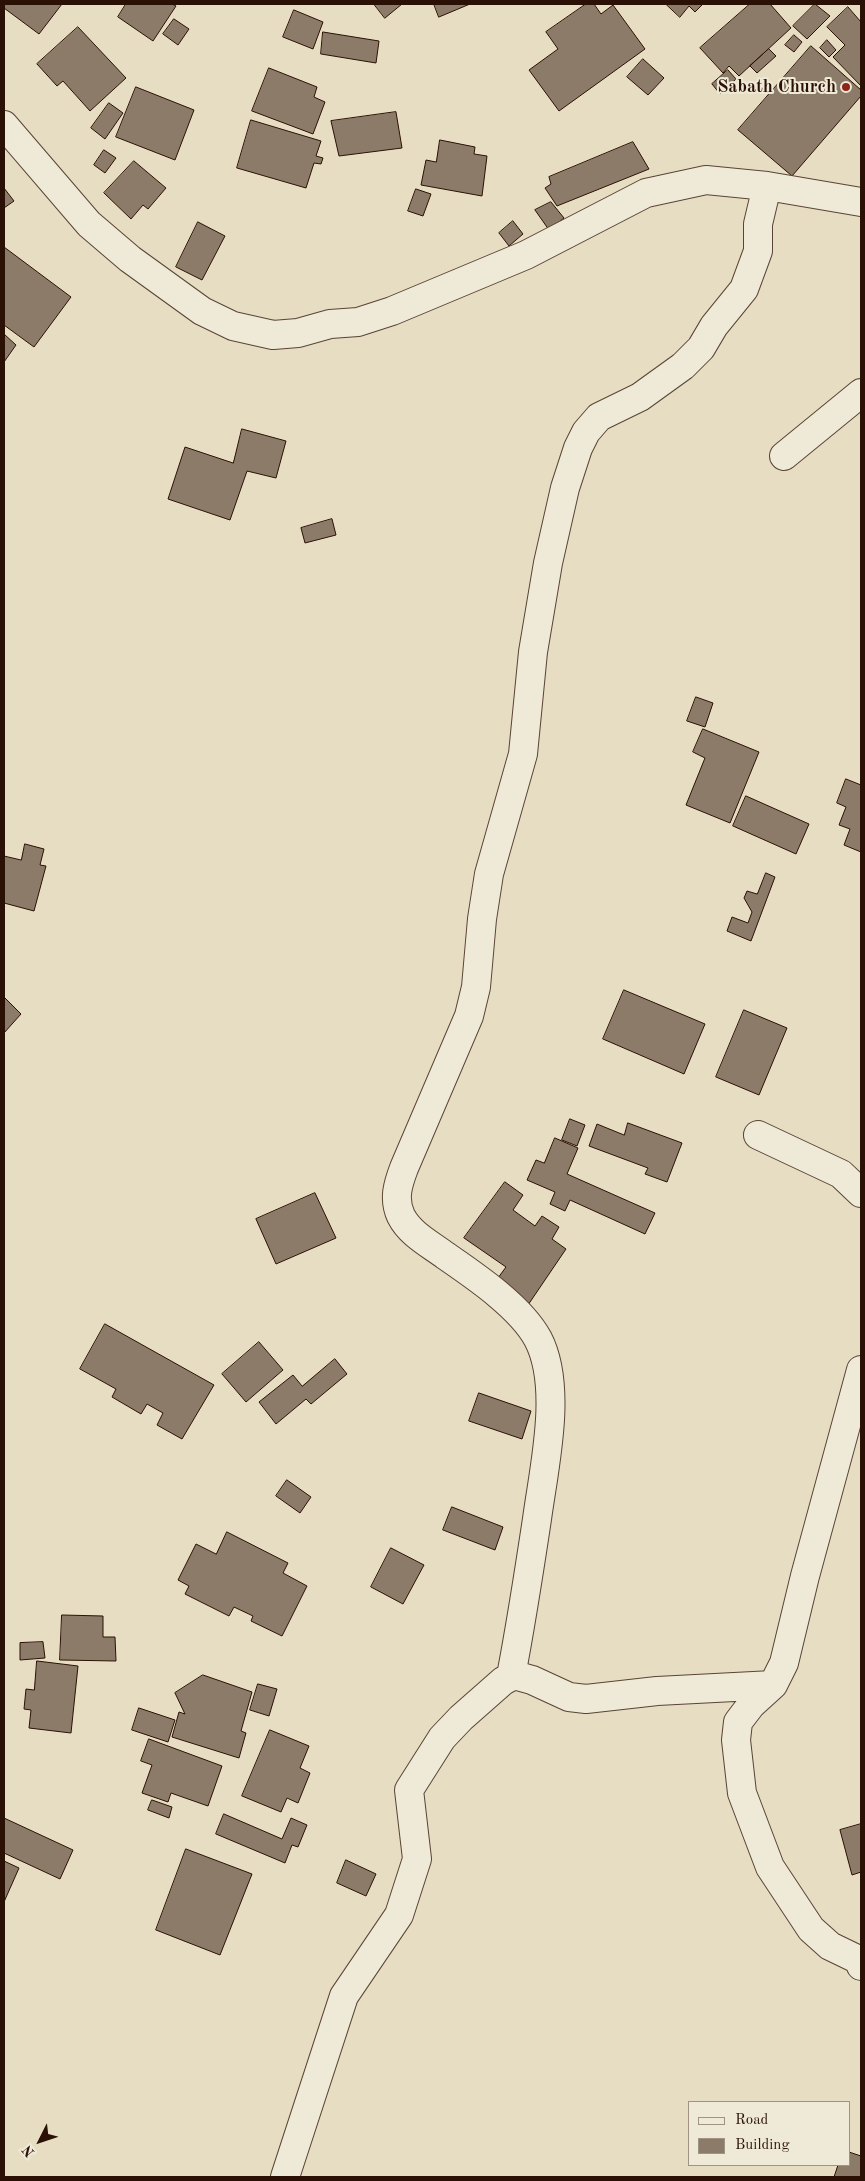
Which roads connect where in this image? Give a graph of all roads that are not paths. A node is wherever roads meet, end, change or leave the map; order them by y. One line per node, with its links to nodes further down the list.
1 (4, 124): 2 (street)
2 (767, 186): 3 (street); 9 (street)
3 (861, 202)
4 (861, 393): 5 (street)
5 (784, 456)
6 (758, 1135): 7 (street)
7 (861, 1193)
8 (861, 1370): 10 (street)
9 (511, 1676): 10 (street); 12 (street)
10 (773, 1685): 11 (street)
11 (861, 1966)
12 (285, 2177)

